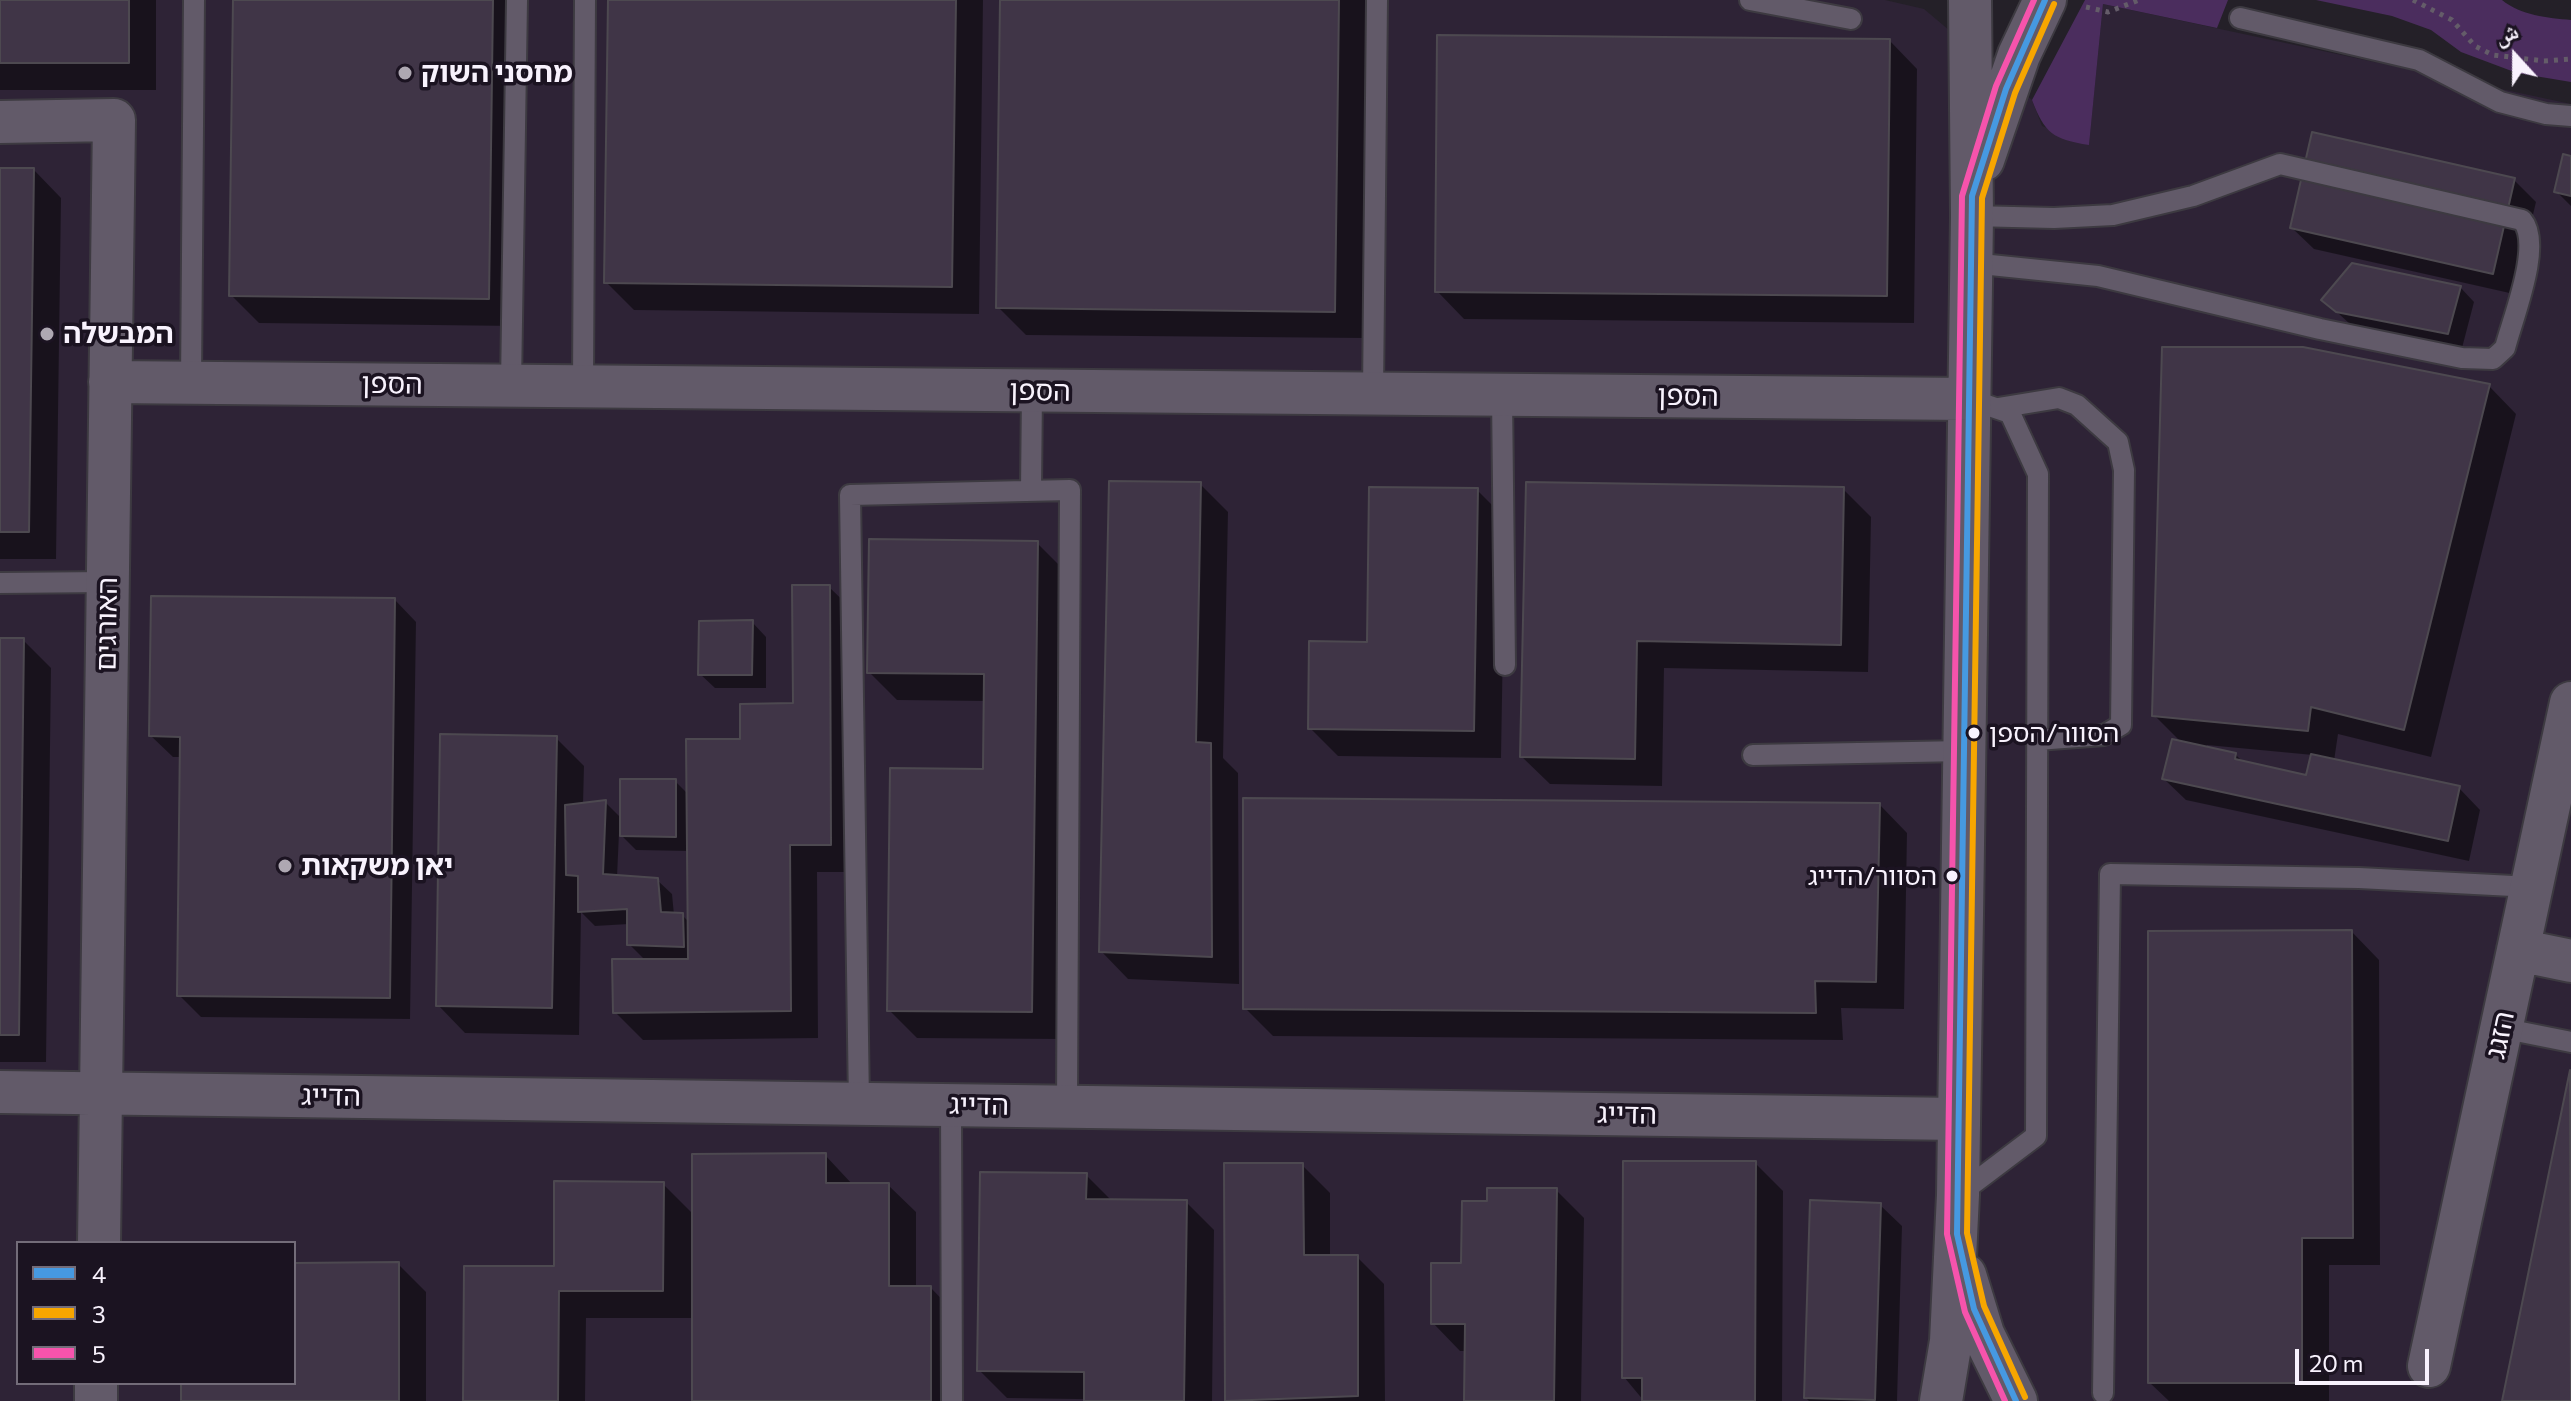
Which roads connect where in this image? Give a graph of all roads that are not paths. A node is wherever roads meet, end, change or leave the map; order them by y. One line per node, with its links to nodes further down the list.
1 (194, 0): 15 (lane)
2 (517, 0): 16 (lane)
3 (585, 0): 17 (lane)
4 (1377, 0): 19 (lane)
5 (1750, 0): 9 (lane)
6 (1970, 0): 12 (street)
7 (2062, 3): 12 (street)
8 (2240, 18): 10 (lane)
9 (1851, 19)
10 (2571, 116)
11 (0, 122): 14 (street, האורגים)
12 (1972, 206): 13 (street); 13 (lane)
13 (1971, 263): 21 (street)
14 (110, 382): 15 (street, הספן); 23 (street, האורגים)
15 (191, 382): 16 (street, הספן)
16 (511, 385): 17 (street, הספן)
17 (583, 386): 18 (street, הספן)
18 (1032, 390): 19 (street, הספן); 22 (lane)
19 (1373, 393): 20 (street, הספן)
20 (1502, 395): 21 (street, הספן); 25 (lane)
21 (1984, 403): 27 (lane); 27 (lane); 28 (street)
22 (1031, 491): 37 (lane); 39 (lane)
23 (107, 582): 24 (lane); 36 (street, האורגים)
24 (0, 583)
25 (1505, 665)
26 (2571, 703): 30 (street, הזגג)
27 (2037, 740): 41 (lane)
28 (1964, 751): 29 (lane); 40 (street)
29 (1753, 755)
30 (2532, 887): 31 (street, הזגג); 44 (lane)
31 (2518, 950): 32 (street); 33 (street, הזגג)
32 (2571, 961)
33 (2501, 1028): 34 (lane); 43 (street, הזגג)
34 (2571, 1042)
35 (0, 1092): 36 (street, הדייג)
36 (101, 1093): 37 (street, הדייג); 42 (street, האורגים)
37 (859, 1104): 38 (street, הדייג)
38 (951, 1105): 39 (street, הדייג); 45 (lane)
39 (1067, 1106): 40 (street, הדייג)
40 (1959, 1119): 41 (street)
41 (1957, 1215): 46 (street); 47 (street)
42 (99, 1241)
43 (2429, 1366)
44 (2103, 1393)
45 (952, 1401)
46 (1941, 1401)
47 (2016, 1401)

